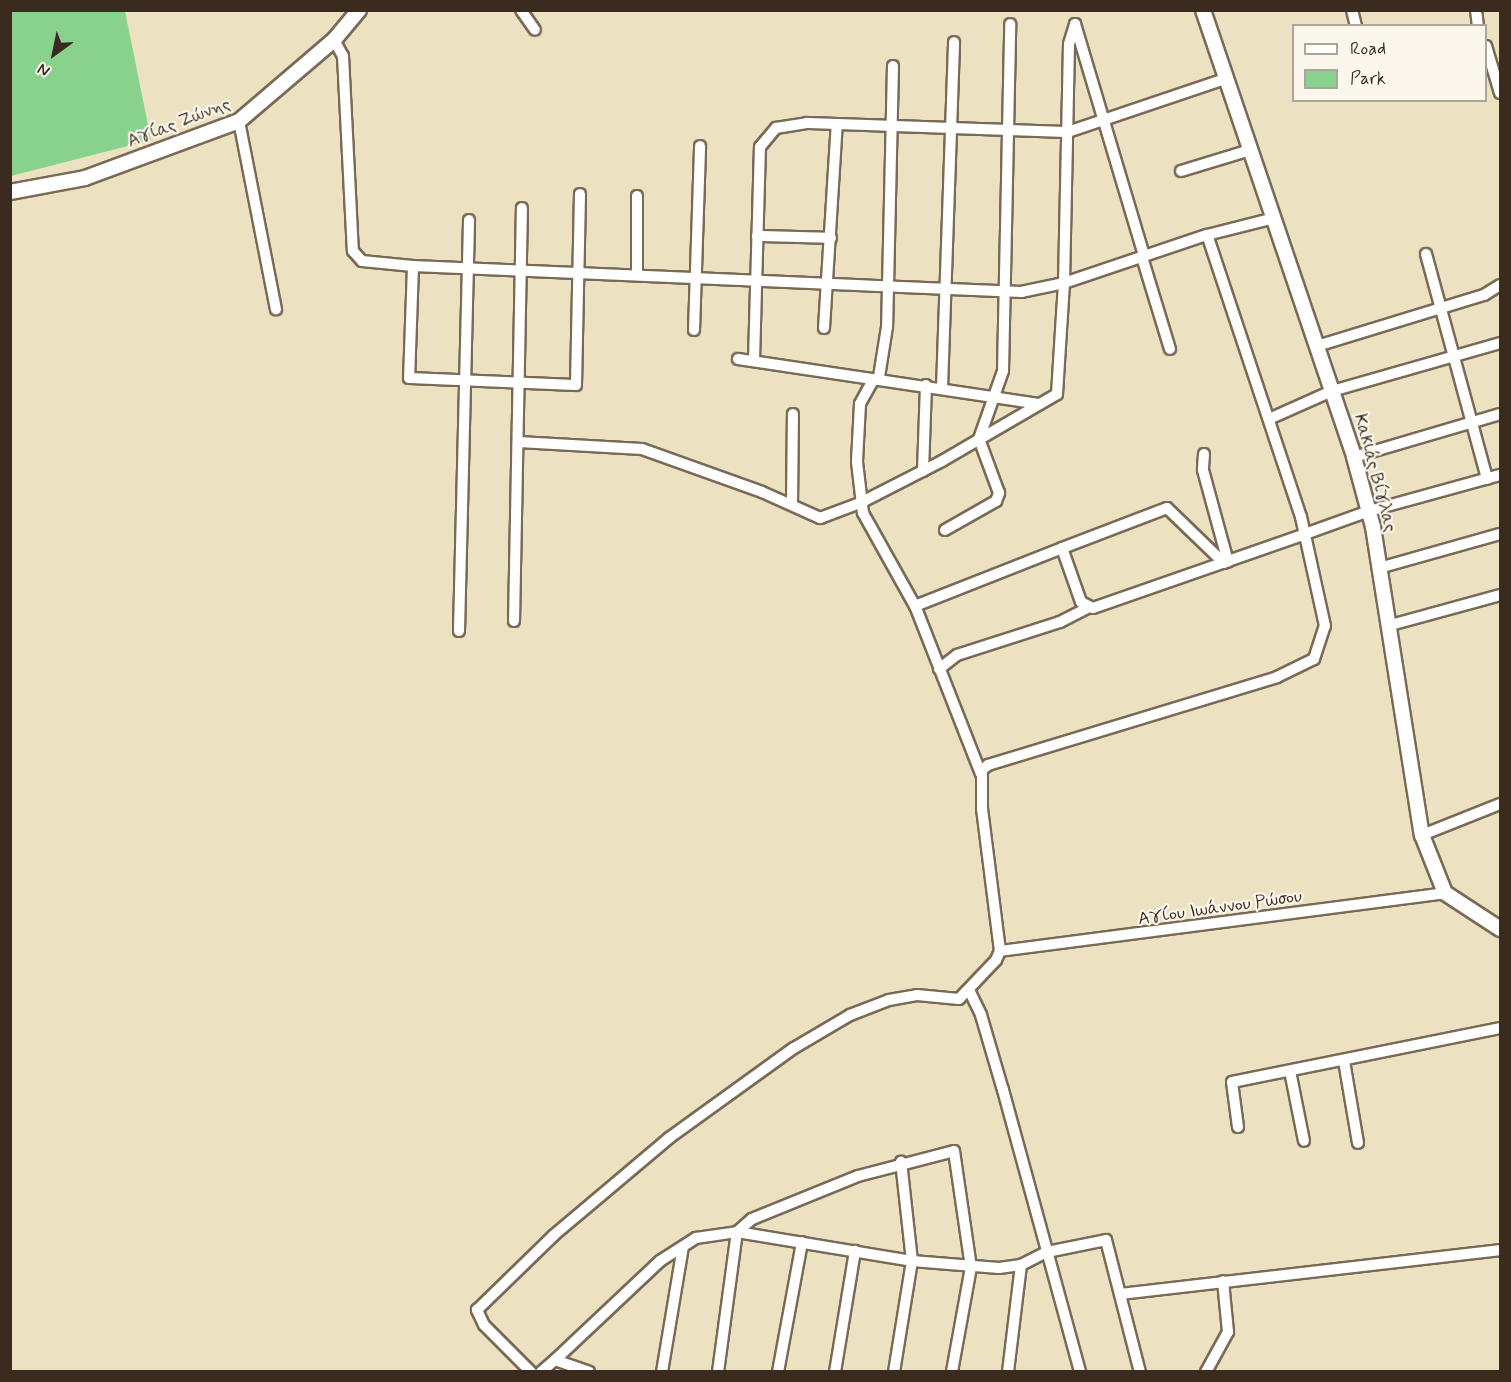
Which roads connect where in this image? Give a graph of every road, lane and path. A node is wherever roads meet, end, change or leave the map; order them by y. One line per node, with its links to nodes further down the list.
1 (358, 10): 6 (street, Αγίας Ζώνης)
2 (521, 10): 5 (street)
3 (1203, 10): 10 (street, Κακιάς Βίγλας)
4 (1010, 24): 17 (street)
5 (535, 30)
6 (334, 40): 13 (street, Αγίας Ζώνης); 33 (street)
7 (954, 42): 16 (street)
8 (1487, 52): 11 (street)
9 (893, 66): 15 (street)
10 (1225, 79): 12 (street); 20 (street, Κακιάς Βίγλας)
11 (1500, 93)
12 (1102, 120): 18 (street); 18 (street); 32 (street)
13 (238, 121): 22 (street, Αγίας Ζώνης); 47 (street)
14 (837, 124): 15 (street); 29 (street); 30 (street)
15 (892, 126): 16 (street); 42 (street)
16 (951, 128): 17 (street); 44 (street)
17 (1008, 130): 18 (street); 45 (street)
18 (1068, 132): 41 (street)
19 (700, 146): 38 (street)
20 (1250, 150): 21 (street); 26 (street, Κακιάς Βίγλας)
21 (1180, 171)
22 (10, 192)
23 (580, 194): 36 (street)
24 (637, 196): 37 (street)
25 (522, 208): 35 (street)
26 (1274, 218): 28 (street); 51 (street, Κακιάς Βίγλας)
27 (469, 220): 34 (street)
28 (1207, 235): 32 (street); 66 (street)
29 (757, 236): 30 (street); 39 (street)
30 (831, 238): 40 (street)
31 (1426, 254): 46 (street)
32 (1143, 257): 41 (street); 52 (street)
33 (413, 267): 34 (street); 57 (street)
34 (466, 268): 35 (street); 57 (street)
35 (521, 270): 36 (street); 58 (street)
36 (580, 273): 37 (street); 58 (street)
37 (637, 275): 38 (street)
38 (696, 277): 39 (street); 49 (street)
39 (753, 280): 40 (street); 55 (street)
40 (828, 281): 42 (street); 48 (street)
41 (1064, 283): 45 (street); 63 (street)
42 (887, 284): 44 (street); 56 (street)
43 (1500, 285): 46 (street)
44 (945, 288): 45 (street); 60 (street)
45 (1002, 291): 62 (street)
46 (1442, 308): 51 (street); 53 (street)
47 (276, 309)
48 (824, 328)
49 (694, 330)
50 (1500, 343): 53 (street)
51 (1317, 346): 61 (street, Κακιάς Βίγλας)
52 (1170, 349)
53 (1455, 355): 61 (street); 67 (street)
54 (738, 358): 55 (street)
55 (754, 360): 56 (street)
56 (879, 377): 59 (street); 75 (street)
57 (464, 380): 58 (street); 89 (street)
58 (519, 384): 69 (street)
59 (926, 385): 60 (street); 72 (street)
60 (942, 387): 62 (street)
61 (1332, 391): 66 (street); 71 (street, Κακιάς Βίγλας)
62 (997, 397): 63 (street); 68 (street)
63 (1039, 405): 68 (street)
64 (793, 414): 76 (street)
65 (1500, 414): 67 (street)
66 (1269, 419): 79 (street)
67 (1471, 423): 71 (street); 74 (street)
68 (979, 439): 72 (street); 78 (street)
69 (519, 442): 76 (street); 87 (street)
70 (1203, 454): 82 (street)
71 (1354, 458): 77 (street, Κακιάς Βίγλας)
72 (923, 471): 75 (street)
73 (1500, 476): 74 (street)
74 (1487, 479): 77 (street)
75 (860, 503): 76 (street); 85 (street)
76 (792, 505)
77 (1369, 511): 79 (street); 83 (street, Κακιάς Βίγλας)
78 (945, 530)
79 (1305, 534): 82 (street); 91 (street)
80 (1500, 534): 83 (street)
81 (1062, 548): 82 (street); 85 (street); 86 (street)
82 (1226, 562): 86 (street)
83 (1379, 568): 88 (street, Κακιάς Βίγλας)
84 (1500, 595): 88 (street)
85 (915, 606): 90 (street)
86 (1087, 608): 90 (street)
87 (514, 621)
88 (1387, 626): 93 (street, Κακιάς Βίγλας)
89 (459, 631)
90 (939, 669): 91 (street)
91 (981, 774): 96 (street)
92 (1500, 804): 93 (street)
93 (1422, 835): 94 (street, Κακιάς Βίγλας)
94 (1445, 893): 95 (street); 96 (street, Αγίου Ιωάννου Ρώσου)
95 (1500, 929)
96 (1000, 951): 97 (street)
97 (969, 990): 110 (street); 117 (street)
98 (1500, 1028): 99 (street)
99 (1344, 1061): 100 (street); 103 (street)
100 (1290, 1071): 101 (street); 102 (street)
101 (1238, 1126)
102 (1304, 1142)
103 (1358, 1143)
104 (901, 1162): 105 (street); 111 (street); 113 (street)
105 (737, 1232): 106 (street); 107 (street); 121 (street)
106 (802, 1242): 109 (street); 122 (street)
107 (683, 1247): 116 (street); 120 (street)
108 (1500, 1250): 114 (street)
109 (855, 1251): 111 (street); 123 (street)
110 (1047, 1252): 112 (street); 115 (street); 127 (street)
111 (912, 1261): 113 (street); 124 (street)
112 (1022, 1265): 113 (street); 126 (street)
113 (971, 1267): 125 (street)
114 (1223, 1281): 115 (street); 129 (street)
115 (1121, 1294): 128 (street)
116 (555, 1360): 118 (street); 119 (street)
117 (531, 1371)
118 (541, 1371)
119 (589, 1371)
120 (662, 1371)
121 (718, 1371)
122 (778, 1371)
123 (835, 1371)
124 (894, 1371)
125 (952, 1371)
126 (1008, 1371)
127 (1080, 1371)
128 (1140, 1371)
129 (1206, 1371)

